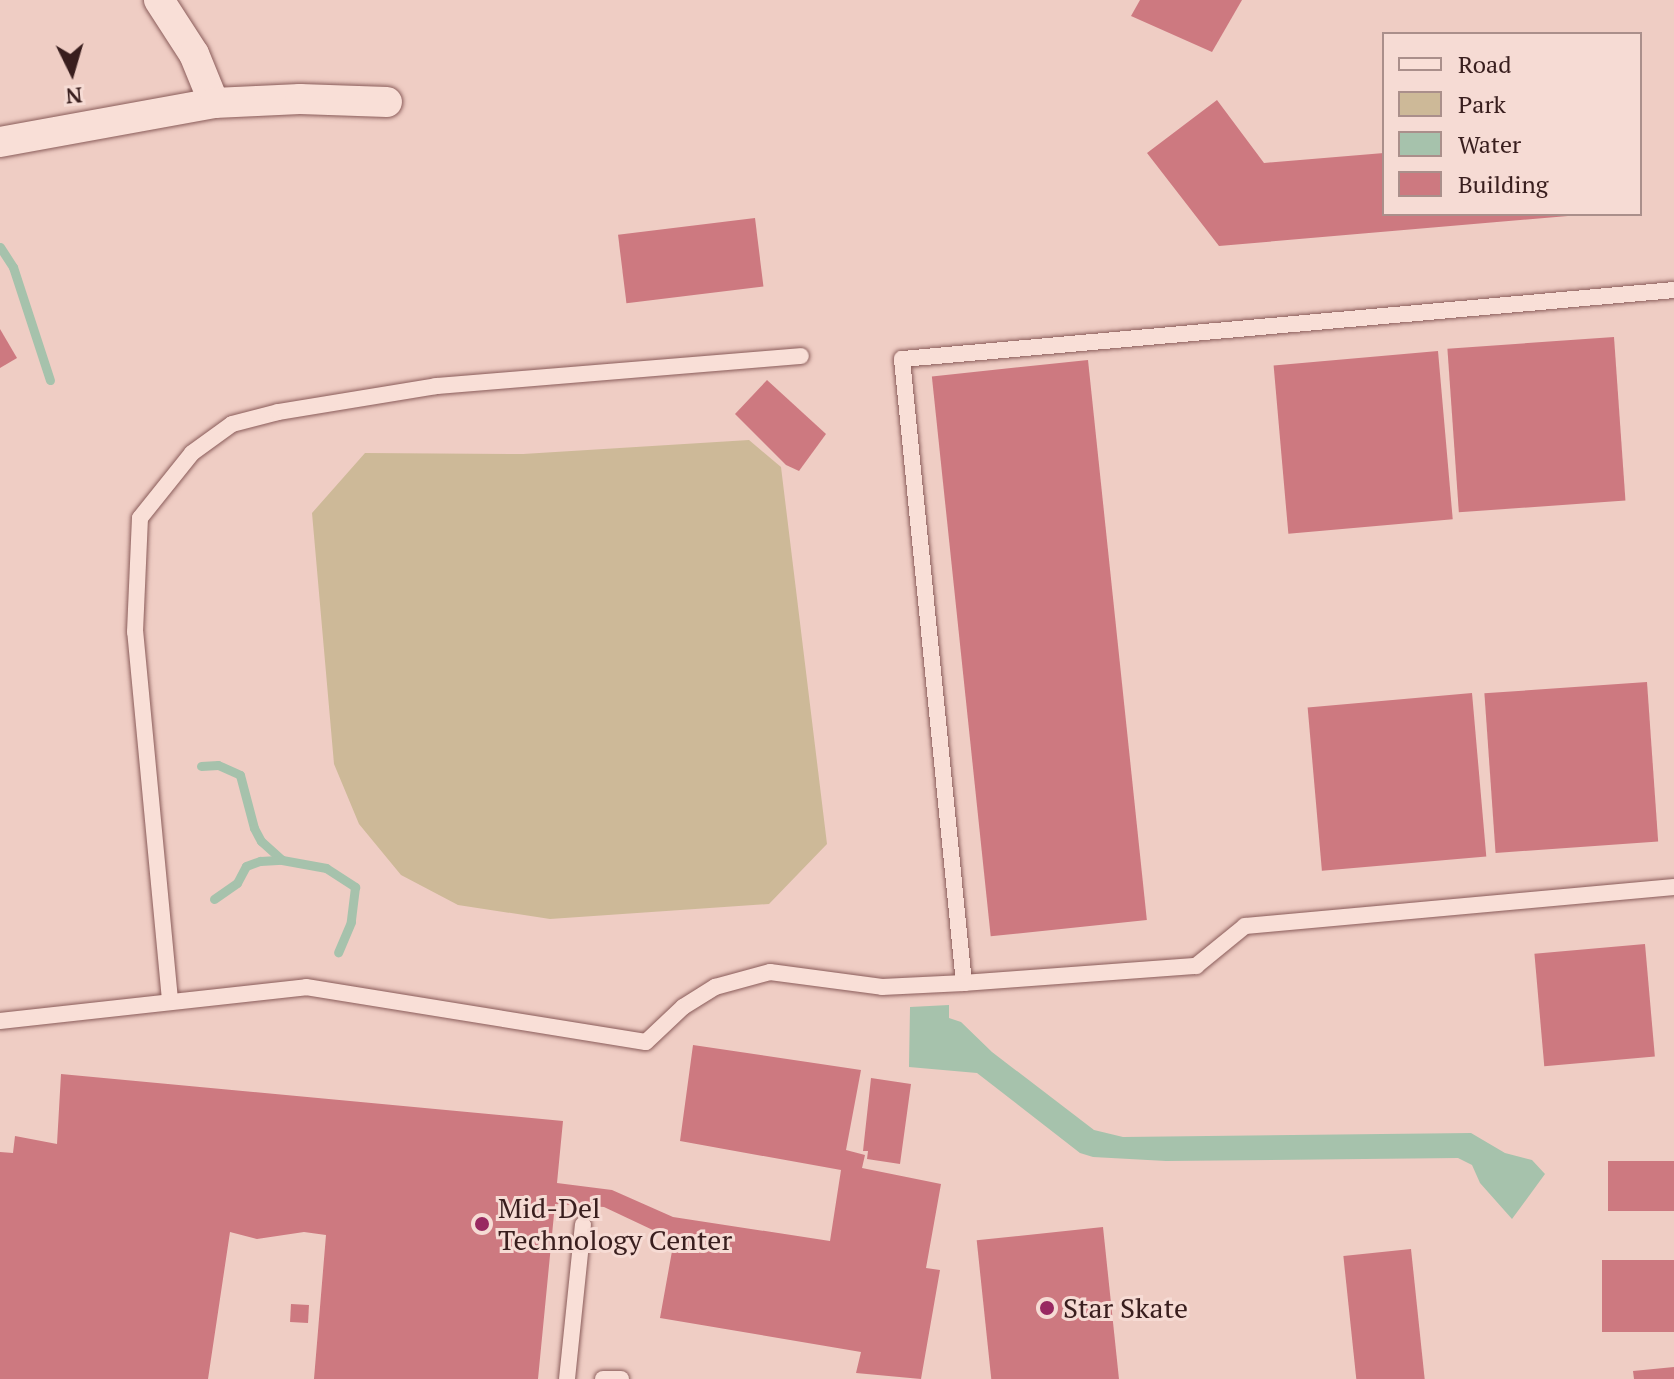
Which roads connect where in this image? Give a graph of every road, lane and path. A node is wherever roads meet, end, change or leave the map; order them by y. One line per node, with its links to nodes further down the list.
1 (159, 0): 3 (street)
2 (387, 102): 3 (street)
3 (214, 103): 4 (street)
4 (0, 142)
5 (1674, 290): 8 (lane)
6 (801, 356): 9 (lane)
7 (1674, 887): 8 (lane)
8 (964, 983): 9 (lane)
9 (170, 1000): 10 (lane)
10 (0, 1021)
11 (583, 1225): 12 (lane)
12 (567, 1379)
13 (603, 1379): 14 (lane)
14 (621, 1379)

